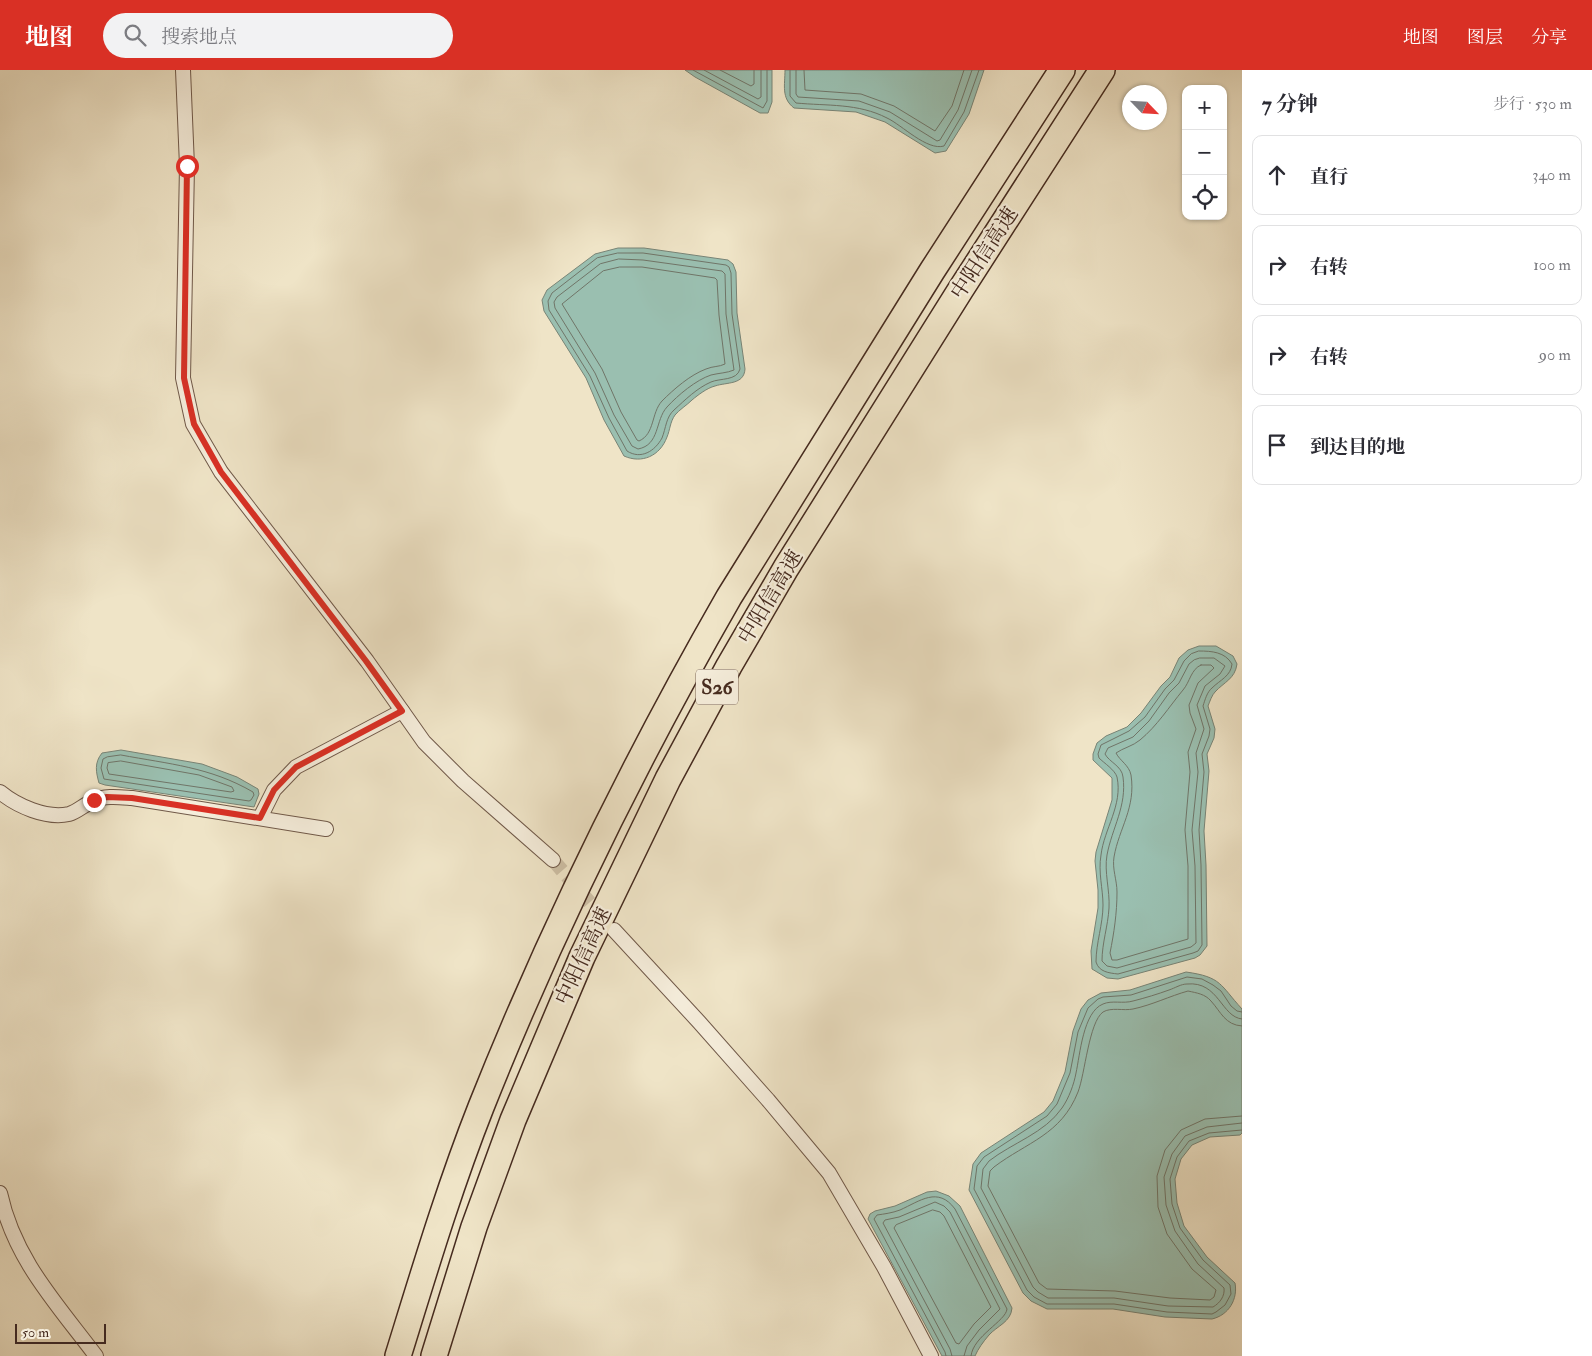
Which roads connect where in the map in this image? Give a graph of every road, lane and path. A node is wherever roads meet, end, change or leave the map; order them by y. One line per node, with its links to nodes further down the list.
1 (183, 70): 4 (street)
2 (1062, 70): 13 (highway, 中阳信高速 / S26)
3 (1102, 70): 14 (highway, 中阳信高速 / S26)
4 (402, 711): 6 (street); 8 (street)
5 (0, 792): 6 (street)
6 (260, 818): 7 (street)
7 (326, 829)
8 (553, 860)
9 (614, 930): 15 (street)
10 (0, 1193): 11 (street)
11 (5, 1226): 12 (street)
12 (96, 1356)
13 (398, 1356)
14 (434, 1356)
15 (932, 1356)

